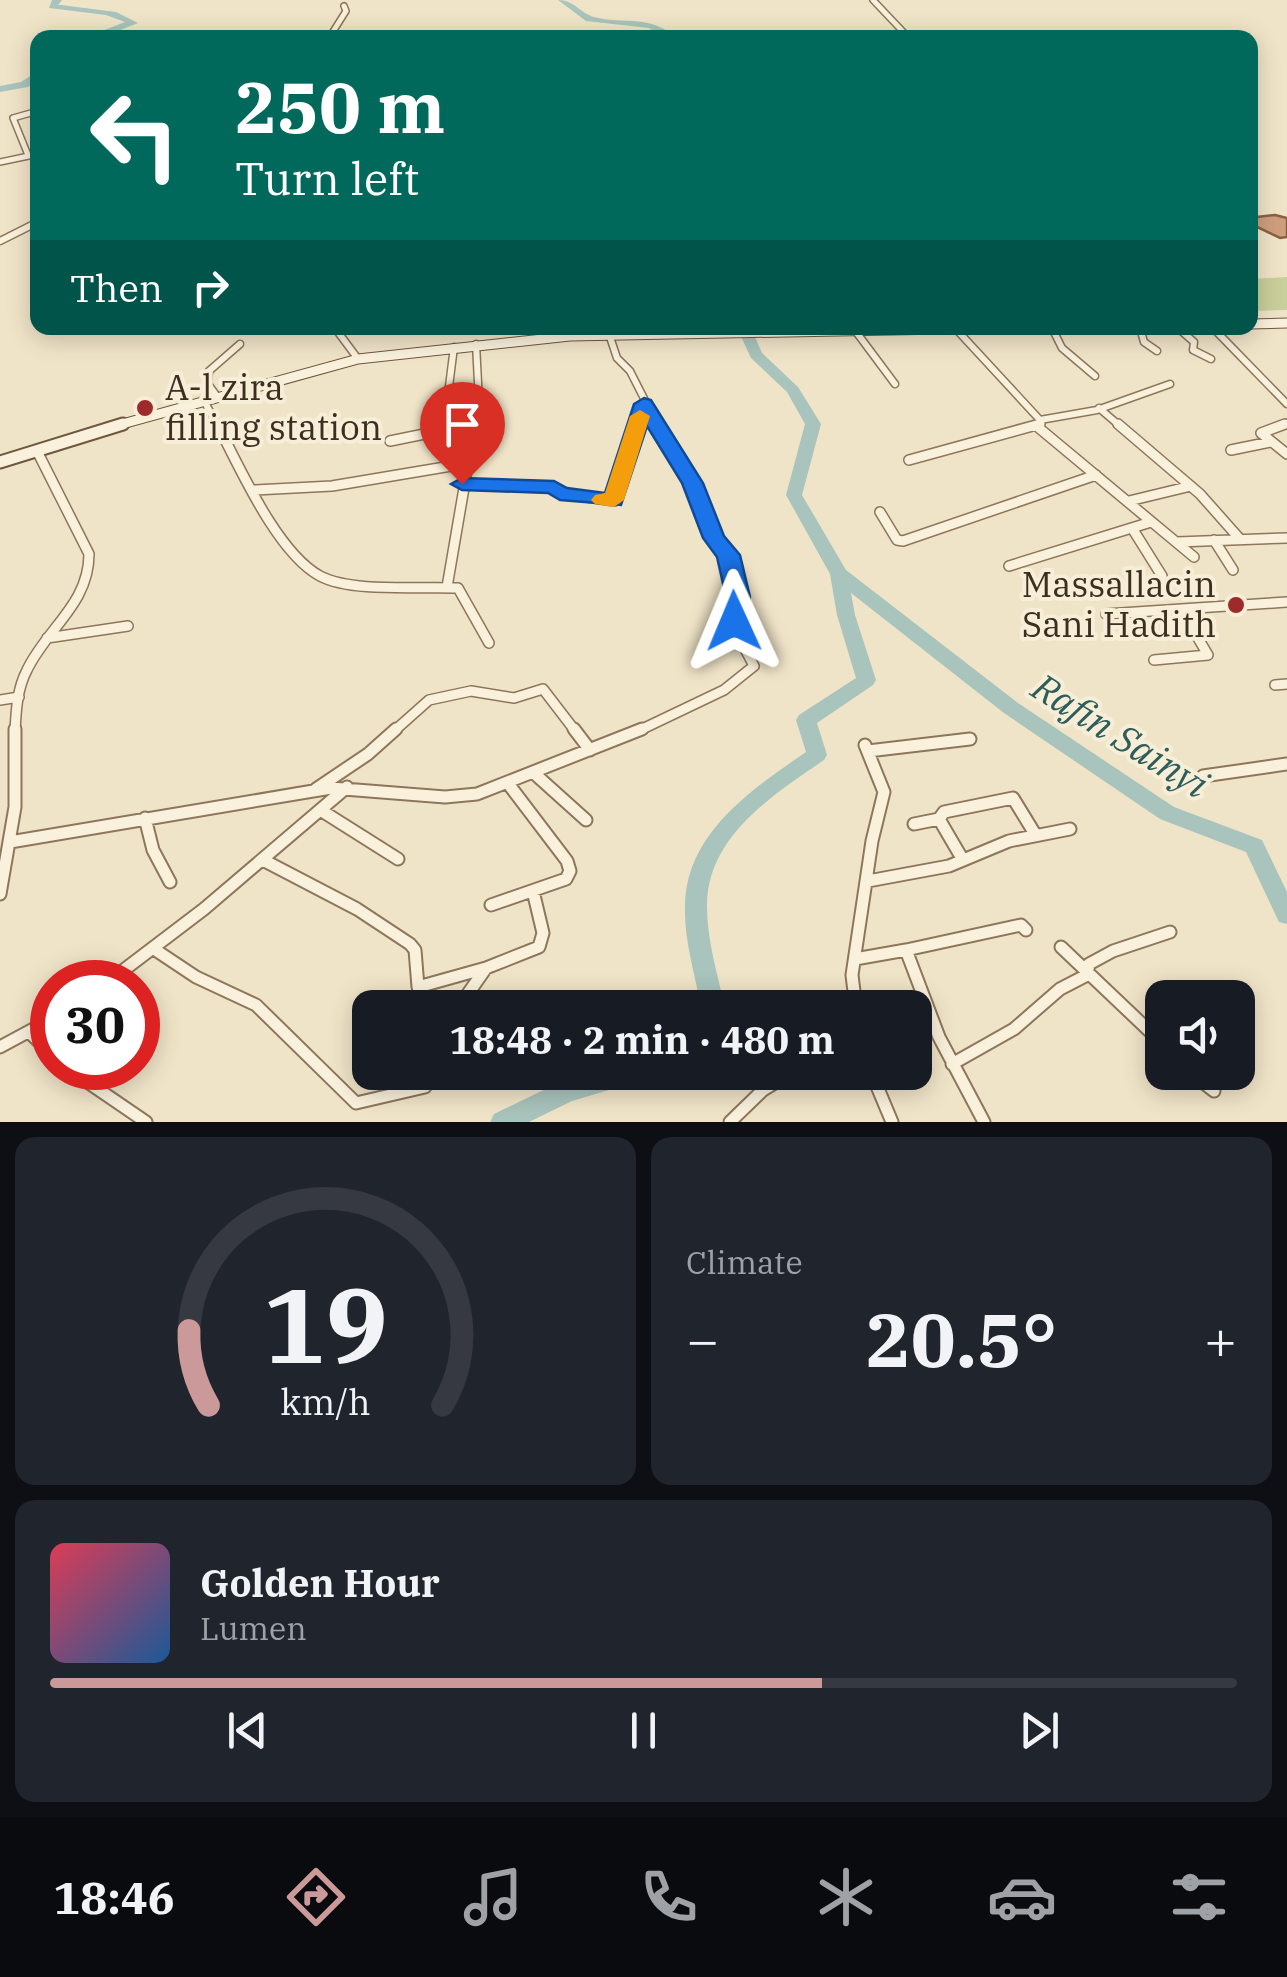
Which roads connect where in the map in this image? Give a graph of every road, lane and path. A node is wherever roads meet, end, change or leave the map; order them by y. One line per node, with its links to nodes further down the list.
1 (873, 0): 4 (street)
2 (344, 6): 3 (street)
3 (333, 30)
4 (901, 30)
5 (30, 113): 6 (street)
6 (28, 156): 7 (street)
7 (0, 162)
8 (30, 226): 9 (street)
9 (0, 241)
10 (1287, 323): 11 (main road)
11 (1258, 324)
12 (339, 335): 25 (street)
13 (597, 335): 22 (main road)
14 (610, 335): 32 (street)
15 (858, 335): 28 (street)
16 (961, 335): 35 (street)
17 (1056, 335): 27 (street)
18 (1142, 335): 24 (street)
19 (1186, 335): 26 (street)
20 (1221, 335): 33 (street)
21 (240, 344): 30 (street)
22 (476, 344): 23 (main road); 44 (street)
23 (454, 347): 25 (main road); 37 (street)
24 (1157, 351)
25 (358, 359): 30 (main road)
26 (1211, 359)
27 (1095, 376)
28 (895, 384)
29 (1170, 384): 34 (street)
30 (216, 396): 31 (main road)
31 (204, 399): 40 (main road); 48 (street)
32 (644, 404): 46 (street); 72 (street)
33 (1287, 404)
34 (1099, 408): 35 (street); 47 (street)
35 (1040, 422): 42 (street); 45 (street)
36 (1287, 422): 38 (street)
37 (390, 441)
38 (1270, 442): 39 (street); 41 (street)
39 (1231, 450)
40 (37, 452): 43 (main road); 66 (street)
41 (1287, 454)
42 (908, 460)
43 (0, 462)
44 (469, 463): 46 (street); 48 (street)
45 (1096, 474): 49 (street); 50 (street)
46 (462, 484): 61 (street)
47 (1191, 486): 49 (street); 53 (street)
48 (255, 490): 61 (street)
49 (1129, 501): 51 (street)
50 (880, 512)
51 (1150, 522): 52 (street); 56 (street)
52 (1132, 528): 58 (street); 60 (street)
53 (1239, 538): 54 (street); 55 (street)
54 (1287, 538)
55 (1214, 540): 56 (street); 59 (street)
56 (1177, 542): 57 (street)
57 (1194, 557)
58 (1010, 566)
59 (1233, 570)
60 (1162, 576)
61 (447, 587): 67 (street)
62 (1287, 602): 63 (street)
63 (1182, 611): 64 (street); 68 (street)
64 (1106, 614)
65 (128, 626): 66 (street)
66 (46, 638): 69 (street)
67 (489, 643)
68 (1154, 660)
69 (18, 696): 70 (street); 86 (street)
70 (0, 700)
71 (970, 739): 90 (street)
72 (590, 750): 74 (street); 78 (street)
73 (1287, 764): 75 (street)
74 (536, 775): 76 (street); 81 (street)
75 (1203, 776)
76 (510, 786): 77 (street); 92 (street)
77 (347, 787): 78 (street); 79 (street)
78 (313, 790): 80 (street)
79 (322, 811): 87 (street); 88 (street)
80 (145, 818): 86 (street); 91 (street)
81 (586, 820)
82 (939, 820): 83 (street); 85 (street); 89 (street)
83 (914, 824)
84 (1070, 829): 85 (street)
85 (1036, 834): 89 (street)
86 (10, 842): 93 (street)
87 (398, 859)
88 (263, 860): 98 (street); 102 (street)
89 (964, 860): 90 (street)
90 (868, 881): 100 (street)
91 (170, 882)
92 (533, 892): 94 (street); 102 (street)
93 (0, 894)
94 (490, 905)
95 (1026, 930): 99 (street)
96 (1170, 932): 103 (street)
97 (1061, 947): 103 (street)
98 (154, 948): 101 (street); 113 (street)
99 (906, 950): 100 (street); 106 (street)
100 (856, 959): 105 (street)
101 (138, 960)
102 (486, 968): 104 (street)
103 (1086, 975): 108 (street); 111 (street)
104 (471, 990)
105 (855, 990)
106 (921, 990)
107 (932, 1018): 111 (street)
108 (1145, 1027)
109 (29, 1032): 110 (street)
110 (0, 1047)
111 (952, 1064): 119 (street)
112 (100, 1090): 116 (street)
113 (412, 1090)
114 (763, 1090): 117 (street)
115 (879, 1090): 118 (street)
116 (146, 1122)
117 (730, 1122)
118 (892, 1122)
119 (984, 1122)

